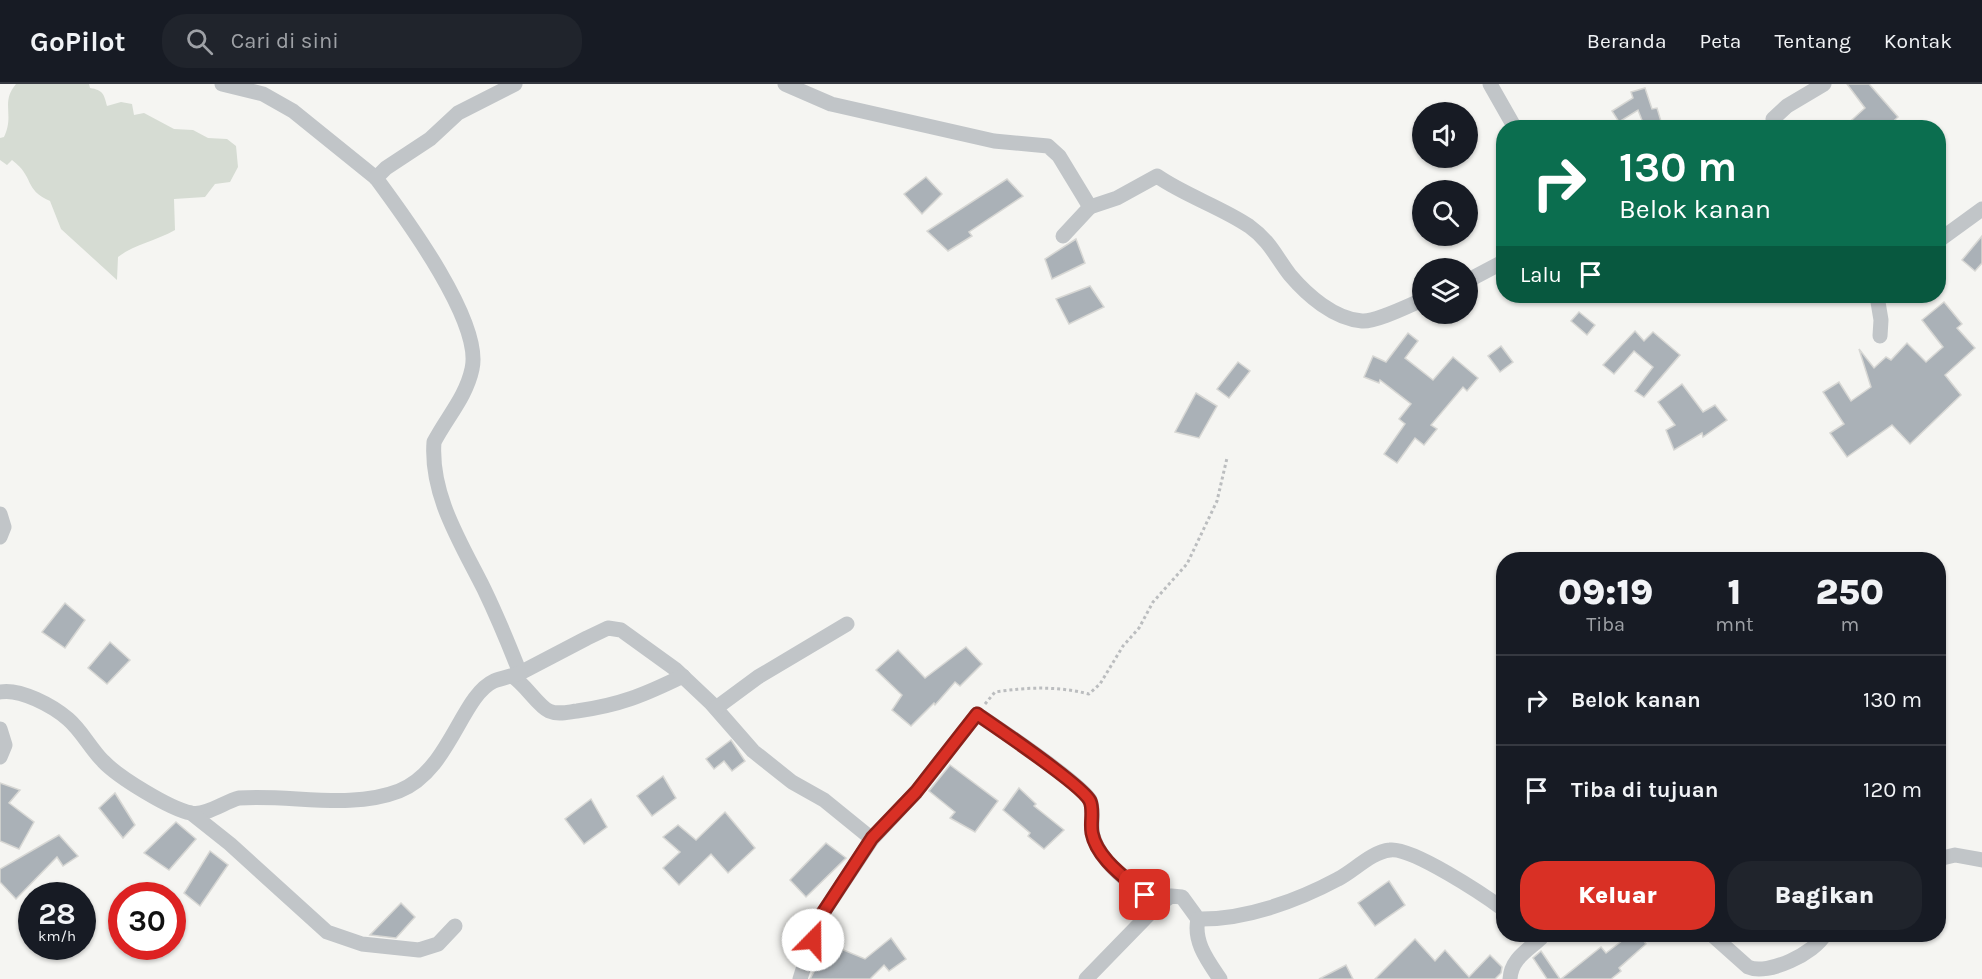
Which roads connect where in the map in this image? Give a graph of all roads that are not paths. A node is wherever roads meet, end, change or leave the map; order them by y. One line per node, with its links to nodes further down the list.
1 (222, 84): 8 (street)
2 (515, 84): 8 (street)
3 (785, 84): 9 (street)
4 (1490, 84): 6 (street)
5 (1824, 84): 7 (street)
6 (1510, 120)
7 (1773, 120)
8 (376, 178): 21 (street)
9 (1090, 207): 12 (street); 16 (street)
10 (1982, 209): 11 (street)
11 (1946, 235)
12 (1063, 236)
13 (1496, 266): 14 (street)
14 (1478, 275)
15 (1878, 303): 17 (street)
16 (1412, 304)
17 (1880, 336)
18 (0, 514): 19 (street)
19 (0, 537)
20 (847, 624): 24 (street)
21 (516, 675): 22 (street); 22 (street); 27 (street)
22 (683, 676): 24 (street)
23 (0, 692): 27 (street)
24 (716, 708): 28 (street)
25 (0, 729): 26 (street)
26 (0, 756)
27 (191, 813): 34 (street)
28 (872, 838): 32 (street); 38 (street)
29 (1946, 857): 30 (street)
30 (1982, 860)
31 (1496, 904): 33 (street)
32 (1158, 905): 33 (street); 39 (street)
33 (1198, 919): 40 (street)
34 (455, 926)
35 (1534, 942): 41 (street)
36 (1720, 942): 37 (street)
37 (1820, 942)
38 (800, 979)
39 (1086, 979)
40 (1220, 979)
41 (1510, 979)

